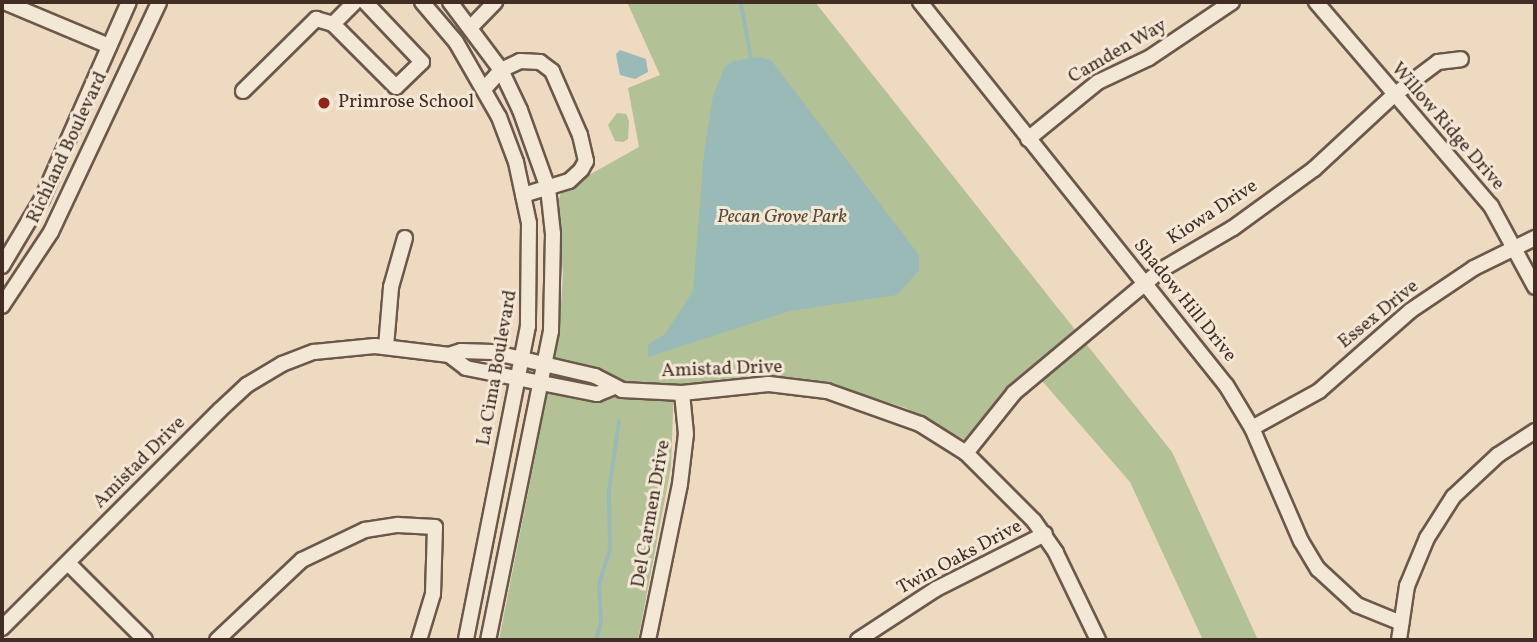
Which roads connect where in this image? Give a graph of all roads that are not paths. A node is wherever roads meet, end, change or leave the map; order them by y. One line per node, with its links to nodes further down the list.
1 (4, 2): 13 (street)
2 (129, 2): 13 (street, Richland Boulevard)
3 (159, 2): 28 (street, Richland Boulevard)
4 (359, 2): 11 (street); 11 (street)
5 (422, 2): 16 (street, La Cima Boulevard)
6 (450, 2): 12 (street)
7 (495, 2): 12 (street)
8 (920, 2): 19 (street, Shadow Hill Drive)
9 (1232, 2): 19 (street, Camden Way)
10 (1316, 2): 18 (street, Willow Ridge Drive)
11 (333, 24): 17 (street)
12 (471, 27): 15 (street)
13 (109, 46): 25 (street, Richland Boulevard)
14 (1461, 59): 18 (street, Kiowa Drive)
15 (501, 71): 16 (street); 20 (street); 20 (street)
16 (485, 88): 21 (street, La Cima Boulevard)
17 (243, 91)
18 (1394, 95): 24 (street, Willow Ridge Drive); 26 (street, Kiowa Drive)
19 (1028, 139): 26 (street, Shadow Hill Drive)
20 (548, 188): 21 (street); 32 (street)
21 (523, 195): 31 (street, La Cima Boulevard)
22 (405, 238): 29 (street)
23 (1535, 238): 24 (street, Essex Drive)
24 (1515, 246): 27 (street, Willow Ridge Drive); 37 (street, Essex Drive)
25 (2, 266)
26 (1146, 283): 37 (street, Shadow Hill Drive); 39 (street, Kiowa Drive)
27 (1535, 287)
28 (2, 306)
29 (386, 347): 30 (street, Amistad Drive); 41 (street, Amistad Drive)
30 (449, 355): 31 (street, Amistad Drive); 33 (street, Amistad Drive)
31 (522, 359): 32 (street, Amistad Drive); 33 (street, La Cima Boulevard)
32 (544, 365): 34 (street); 35 (street, Amistad Drive)
33 (518, 378): 34 (street, Amistad Drive); 47 (street, La Cima Boulevard)
34 (540, 383): 35 (street, Amistad Drive); 48 (street)
35 (612, 388): 36 (street, Amistad Drive)
36 (682, 393): 39 (street, Amistad Drive); 49 (street, Del Carmen Drive)
37 (1252, 428): 42 (street, Shadow Hill Drive)
38 (1535, 431): 42 (street)
39 (966, 453): 40 (street, Amistad Drive)
40 (1045, 534): 50 (street, Twin Oaks Drive); 51 (street, Amistad Drive)
41 (68, 563): 43 (street, Amistad Drive); 44 (street)
42 (1401, 623): 52 (street)
43 (2, 628)
44 (145, 640)
45 (217, 640): 46 (street)
46 (419, 640)
47 (466, 640)
48 (488, 640)
49 (648, 640)
50 (858, 640)
51 (1098, 640)
52 (1399, 640)

